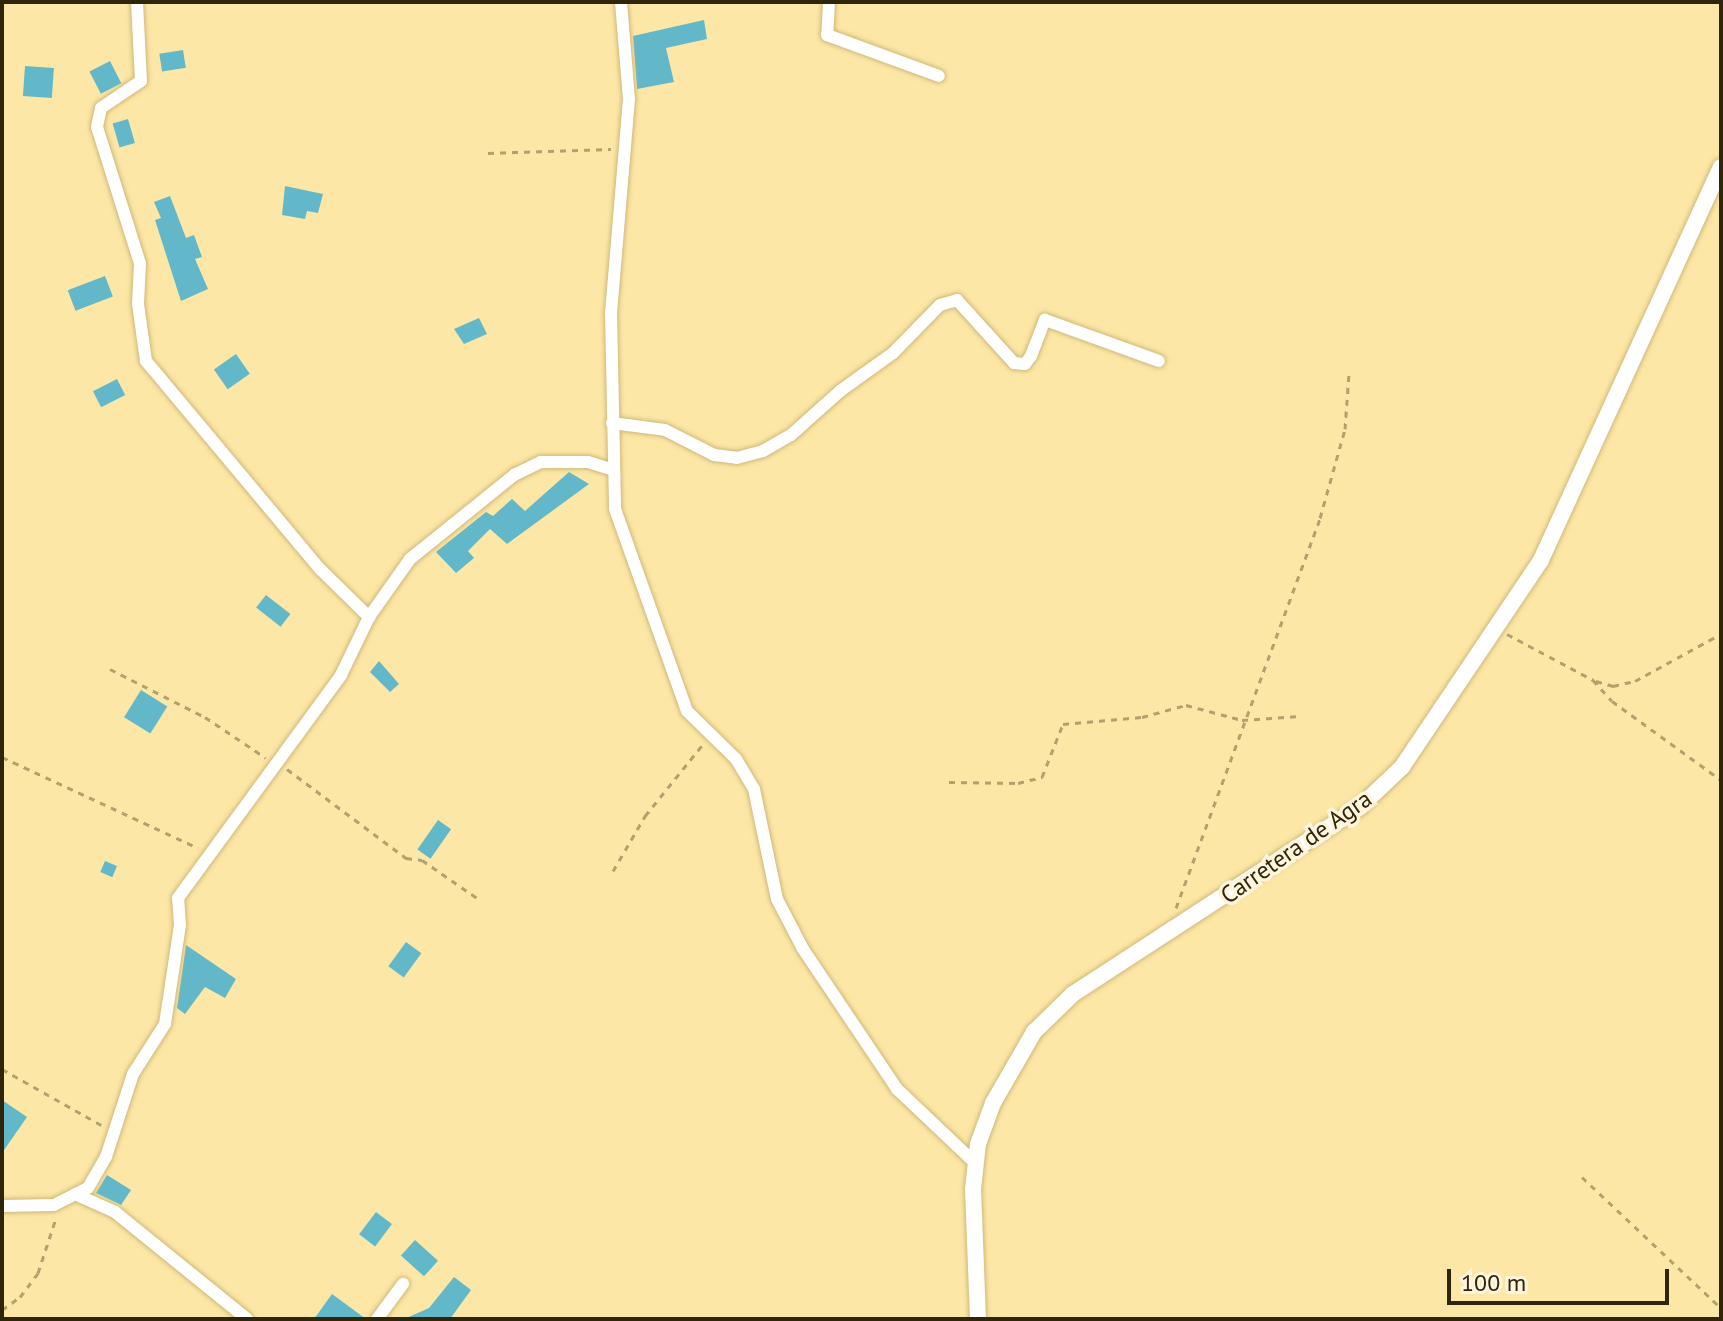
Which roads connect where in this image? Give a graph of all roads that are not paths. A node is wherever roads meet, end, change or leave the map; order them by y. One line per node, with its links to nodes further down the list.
1 (137, 2): 9 (street)
2 (621, 2): 7 (street)
3 (829, 2): 4 (street)
4 (939, 76)
5 (1721, 167): 10 (street, Carretera de Agra)
6 (1159, 361): 7 (street)
7 (612, 423): 8 (street)
8 (614, 470): 9 (street); 10 (street)
9 (369, 617): 11 (street)
10 (975, 1163): 16 (street, Carretera de Agra)
11 (70, 1197): 12 (street); 14 (street)
12 (2, 1206)
13 (403, 1284): 15 (street)
14 (247, 1319)
15 (377, 1319)
16 (978, 1319)

